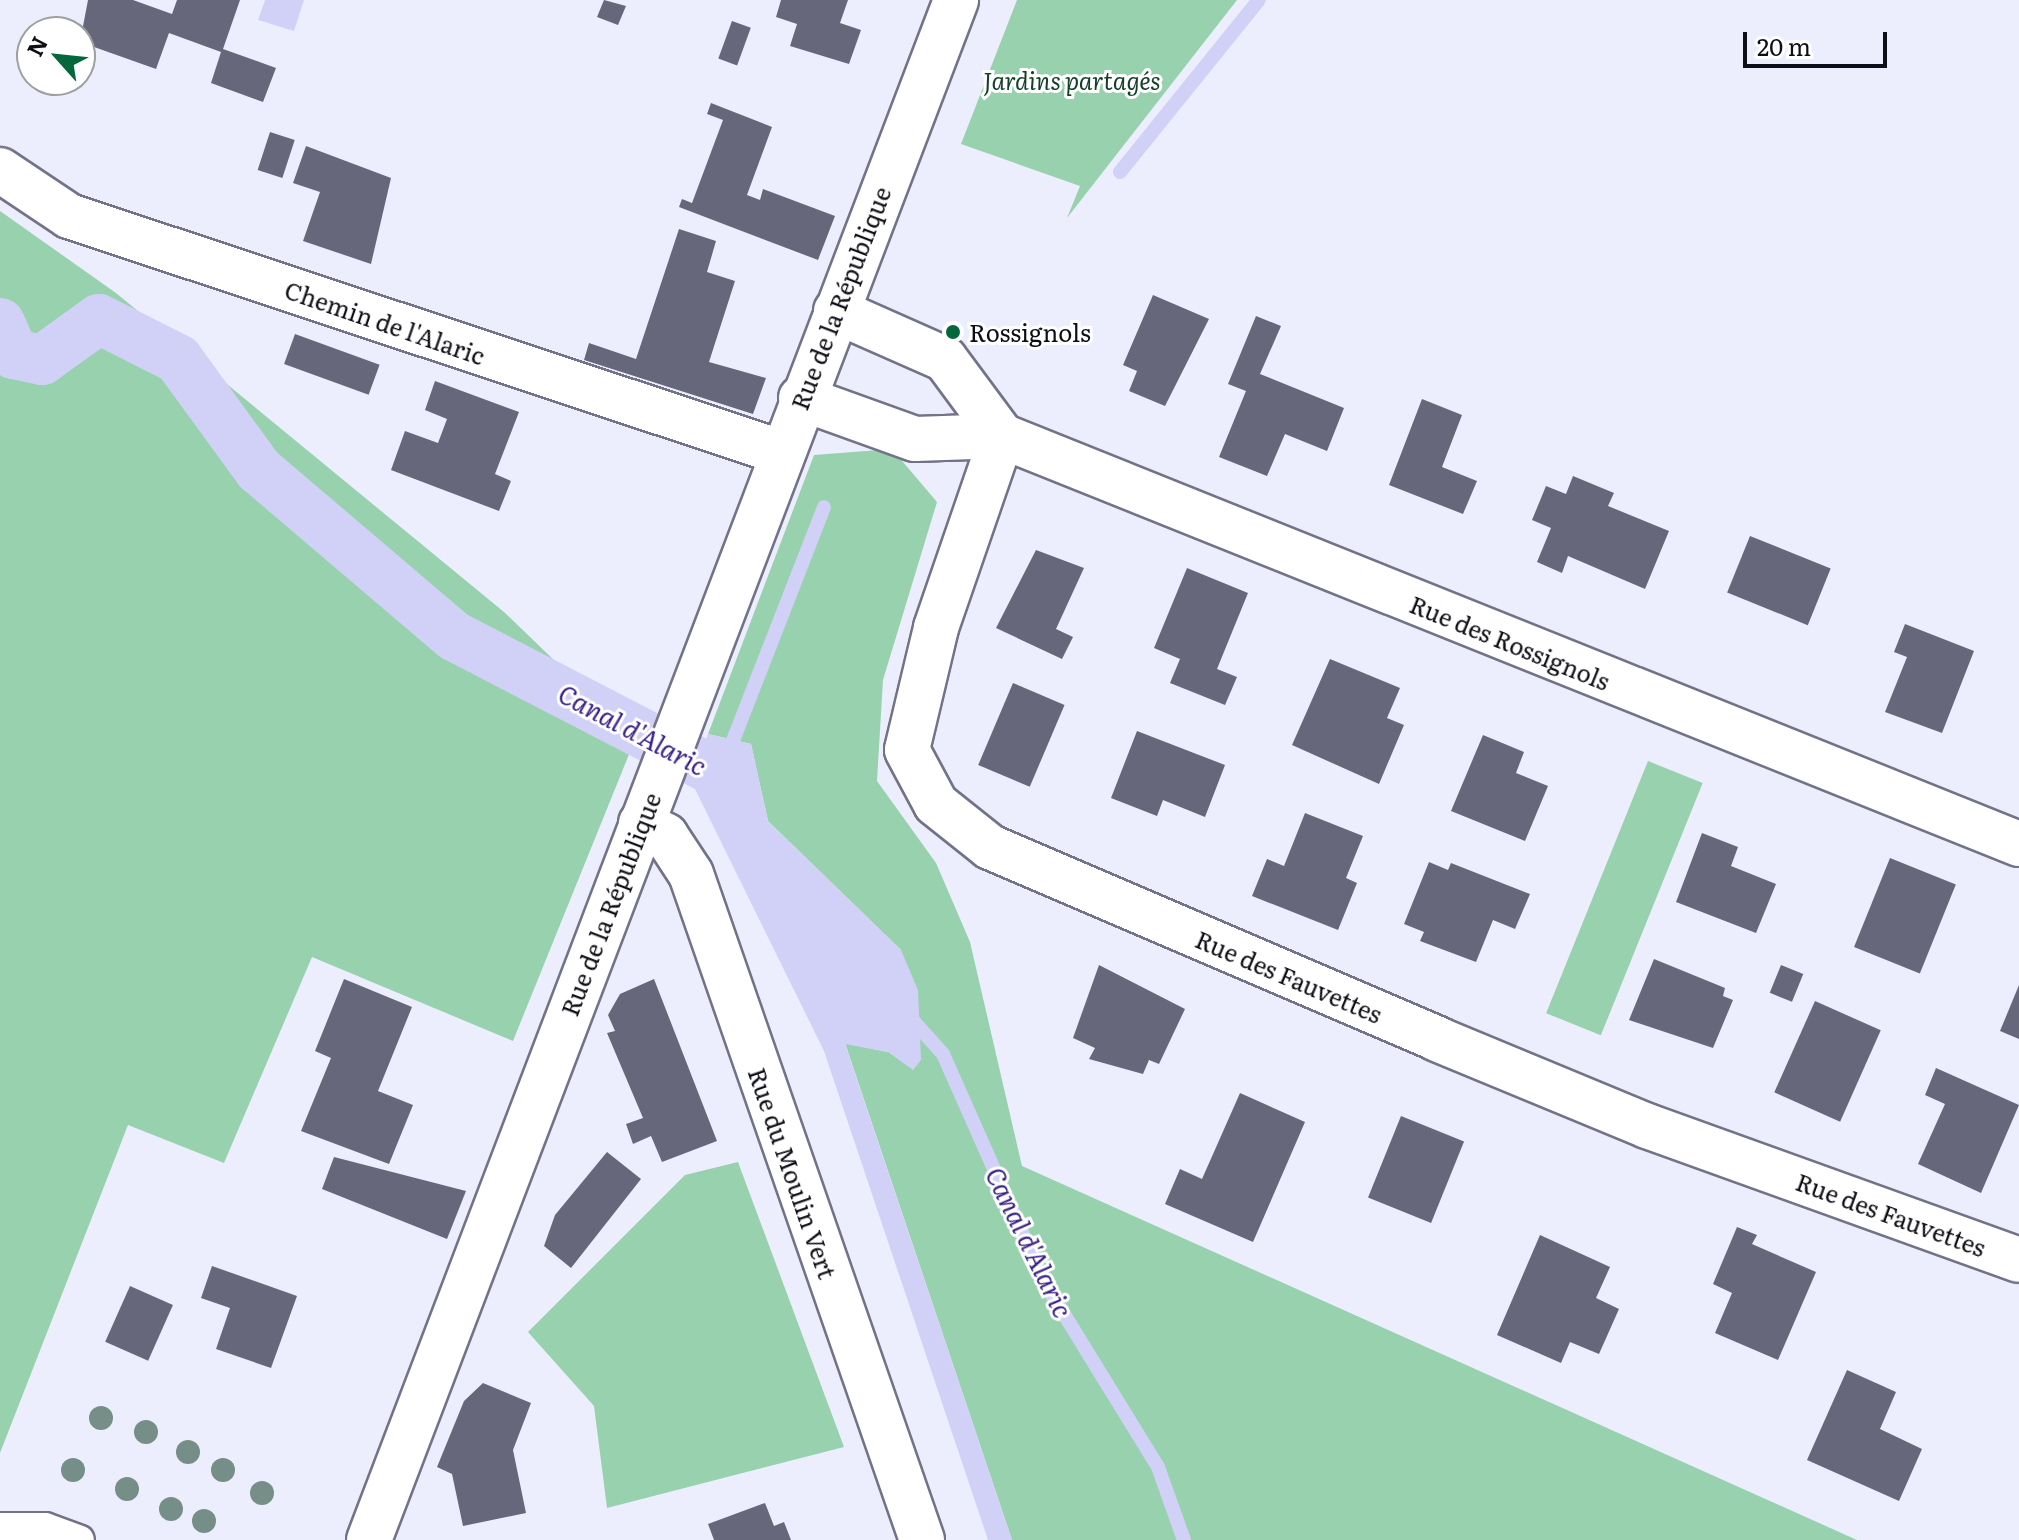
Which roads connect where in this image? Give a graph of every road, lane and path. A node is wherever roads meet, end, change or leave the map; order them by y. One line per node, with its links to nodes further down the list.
1 (956, 0): 3 (street, Rue de la République)
2 (0, 170): 6 (street, Chemin de l'Alaric)
3 (836, 311): 4 (street, Rue de la République); 5 (street)
4 (801, 398): 5 (street, Rue des Rossignols); 6 (street, Rue de la République)
5 (1002, 436): 8 (street, Rue des Rossignols); 9 (street, Rue des Fauvettes)
6 (780, 452): 7 (street, Rue de la République)
7 (647, 807): 12 (street, Rue de la République); 13 (street, Rue du Moulin Vert)
8 (2019, 844)
9 (2019, 1260)
10 (0, 1527): 11 (lane)
11 (80, 1540)
12 (369, 1540)
13 (922, 1540)

